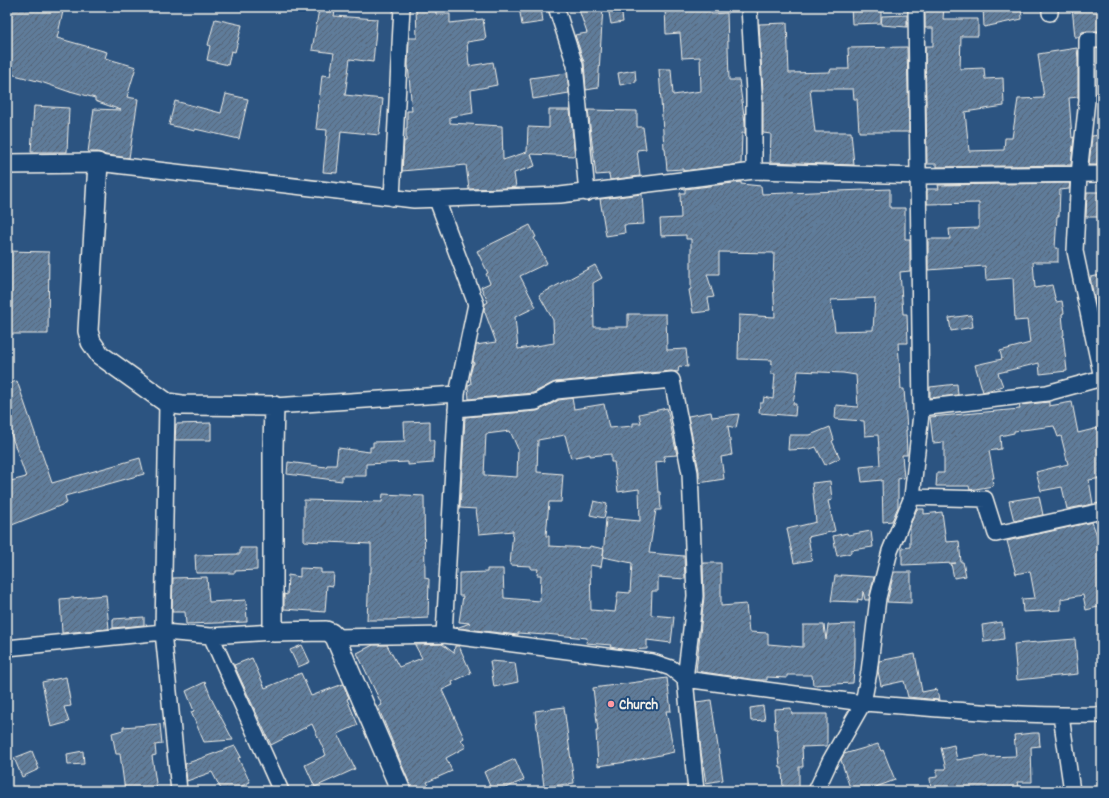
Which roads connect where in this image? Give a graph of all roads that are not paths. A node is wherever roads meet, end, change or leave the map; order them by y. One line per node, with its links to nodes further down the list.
1 (402, 7): 13 (street)
2 (556, 7): 12 (street)
3 (750, 7): 8 (street)
4 (916, 7): 11 (street)
5 (1102, 40): 9 (street)
6 (98, 163): 7 (main road); 13 (street); 17 (main road)
7 (7, 164)
8 (754, 171): 11 (street); 12 (street)
9 (1079, 174): 10 (street); 11 (street); 15 (street)
10 (1102, 174)
11 (919, 176): 19 (street)
12 (587, 193): 14 (street)
13 (392, 198): 14 (street)
14 (437, 200): 16 (street)
15 (1102, 378): 19 (street)
16 (457, 394): 18 (street); 20 (street)
17 (167, 403): 18 (main road); 23 (street)
18 (274, 406): 24 (main road)
19 (921, 408): 21 (street)
20 (456, 409): 25 (street); 29 (street)
21 (912, 497): 22 (street); 30 (street)
22 (1102, 511)
23 (164, 632): 26 (street); 28 (street); 33 (street)
24 (273, 632): 26 (street); 27 (main road)
25 (444, 635): 27 (street); 29 (street)
26 (212, 636): 34 (street)
27 (335, 636): 35 (main road)
28 (7, 648)
29 (685, 679): 30 (street); 36 (street)
30 (864, 703): 32 (street); 37 (street)
31 (1102, 715): 32 (street)
32 (1061, 716): 38 (street)
33 (179, 791)
34 (281, 791)
35 (401, 791)
36 (696, 791)
37 (816, 791)
38 (1072, 791)

